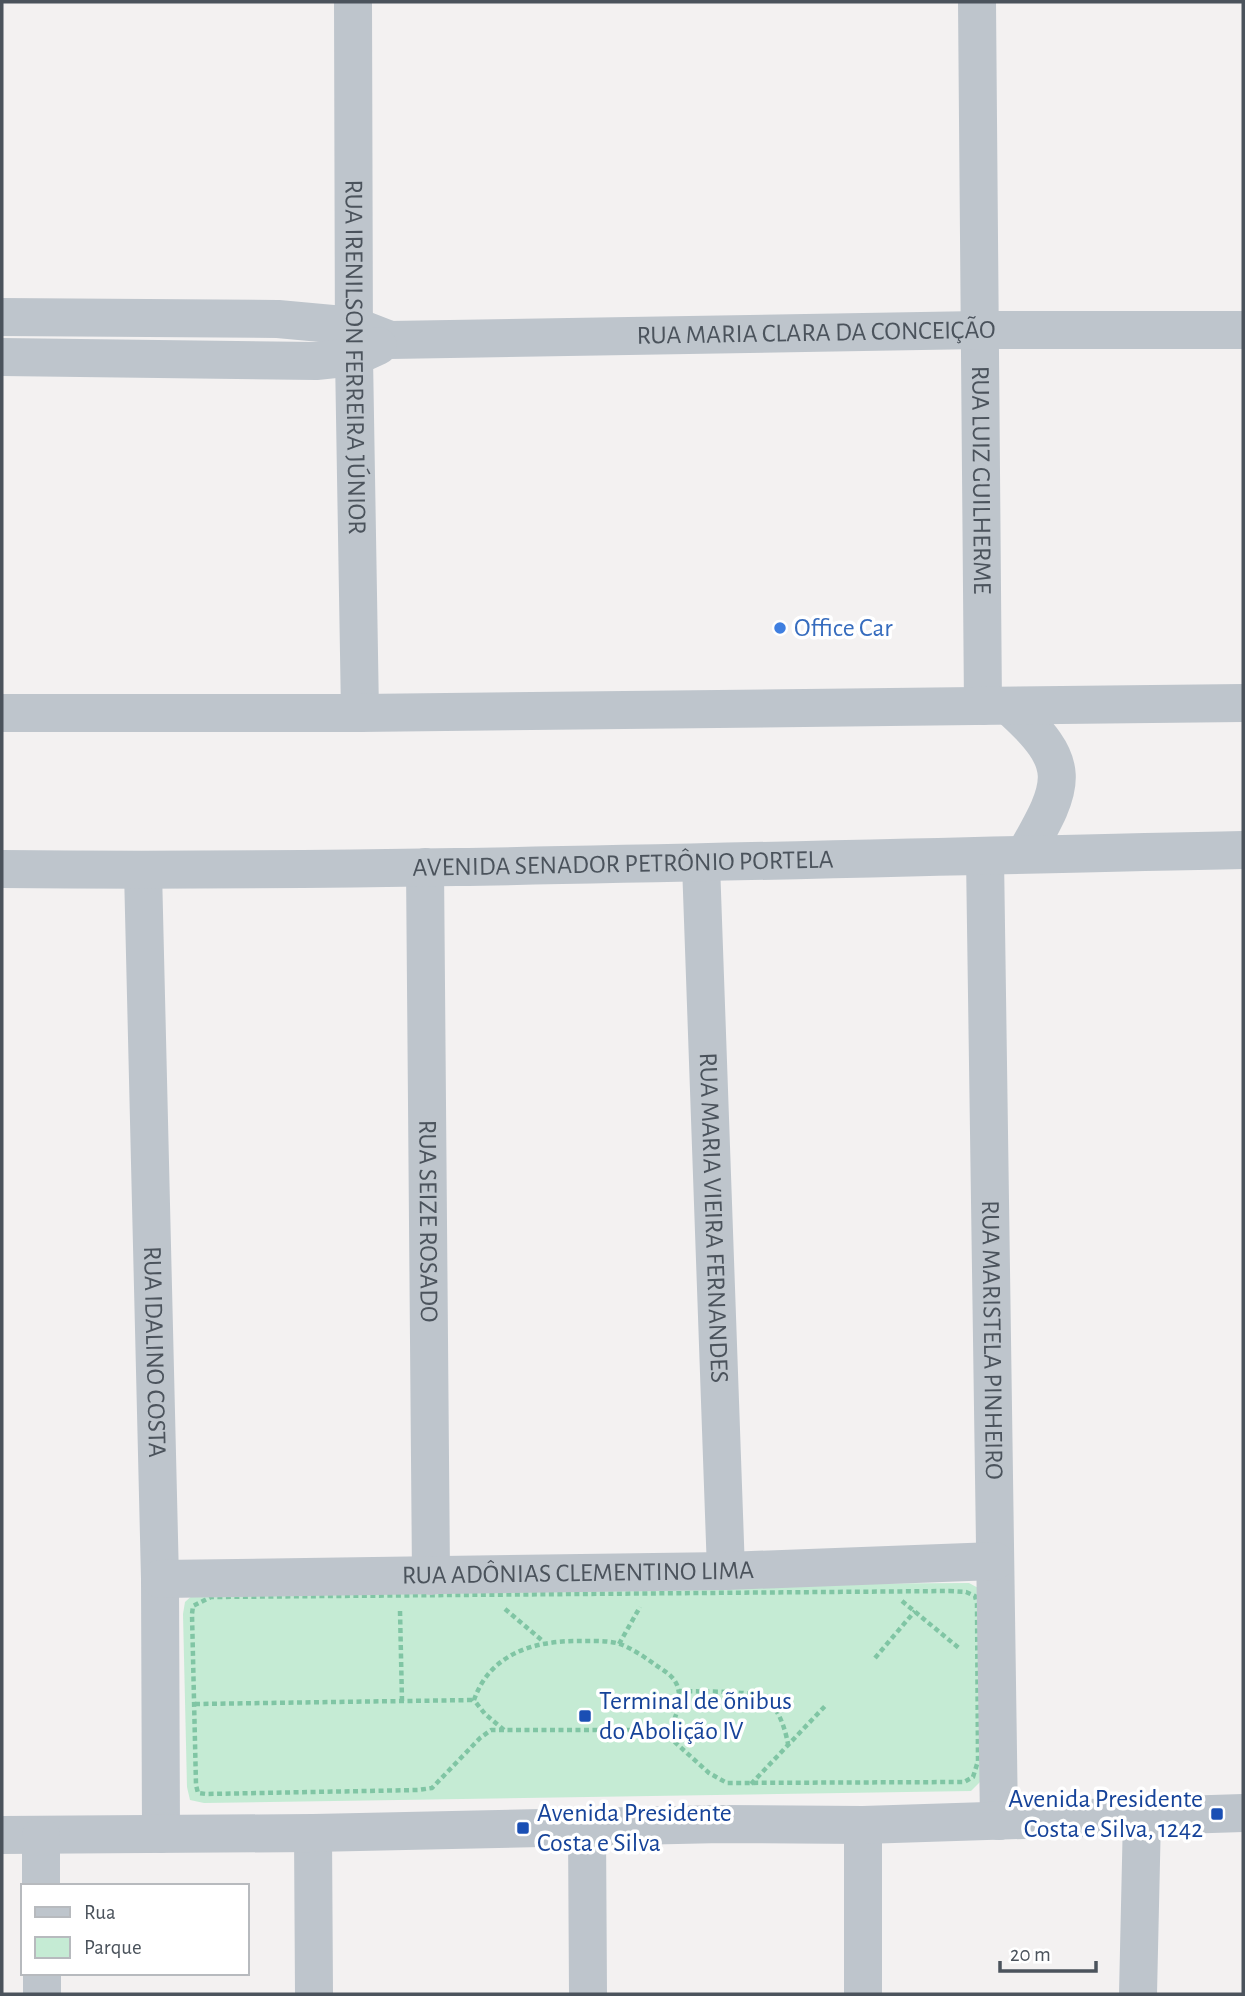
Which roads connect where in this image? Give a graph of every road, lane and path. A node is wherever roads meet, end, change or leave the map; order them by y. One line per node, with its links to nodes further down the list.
1 (353, 2): 6 (street, RUA IRENILSON FERREIRA JÚNIOR)
2 (977, 2): 4 (street, RUA LUIZ GUILHERME)
3 (2, 317): 6 (street, RUA MARIA CLARA DA CONCEIÇÃO)
4 (979, 330): 5 (street, RUA MARIA CLARA DA CONCEIÇÃO); 6 (street, RUA MARIA CLARA DA CONCEIÇÃO); 9 (street, RUA LUIZ GUILHERME)
5 (1243, 330)
6 (354, 342): 7 (street, RUA MARIA CLARA DA CONCEIÇÃO); 11 (street, RUA IRENILSON FERREIRA JÚNIOR)
7 (2, 357)
8 (1243, 703): 9 (street)
9 (996, 706): 11 (street); 13 (street)
10 (2, 713): 11 (street)
11 (360, 713)
12 (1243, 850): 13 (street, AVENIDA SENADOR PETRÔNIO PORTELA)
13 (1025, 854): 14 (street, AVENIDA SENADOR PETRÔNIO PORTELA)
14 (985, 857): 15 (street, AVENIDA SENADOR PETRÔNIO PORTELA); 19 (street, RUA MARISTELA PINHEIRO)
15 (701, 864): 16 (street, AVENIDA SENADOR PETRÔNIO PORTELA); 20 (street, RUA MARIA VIEIRA FERNANDES)
16 (425, 867): 18 (street, AVENIDA SENADOR PETRÔNIO PORTELA); 21 (street, RUA SEIZE ROSADO)
17 (2, 869): 18 (street, AVENIDA SENADOR PETRÔNIO PORTELA)
18 (143, 871): 22 (street, RUA IDALINO COSTA)
19 (995, 1561): 20 (street, RUA ADÔNIAS CLEMENTINO LIMA); 43 (street, RUA MARISTELA PINHEIRO)
20 (726, 1571): 21 (street, RUA ADÔNIAS CLEMENTINO LIMA)
21 (431, 1576): 22 (street, RUA ADÔNIAS CLEMENTINO LIMA)
22 (160, 1579): 47 (street, RUA IDALINO COSTA)
23 (891, 1592): 24 (path); 27 (path); 31 (path)
24 (647, 1594): 25 (path); 29 (path)
25 (488, 1595): 26 (path); 28 (path)
26 (399, 1596): 34 (path); 35 (path)
27 (915, 1611): 30 (path); 31 (path)
28 (545, 1642): 29 (path); 33 (path)
29 (620, 1644): 32 (path)
30 (875, 1658)
31 (977, 1663): 40 (path)
32 (679, 1692): 38 (path); 39 (path)
33 (474, 1700): 34 (path); 37 (path)
34 (402, 1701): 35 (path)
35 (194, 1704): 37 (path)
36 (827, 1704): 39 (path)
37 (505, 1731): 38 (path)
38 (667, 1735): 40 (path)
39 (788, 1744): 40 (path)
40 (751, 1784)
41 (1243, 1813): 42 (street)
42 (1142, 1817): 43 (street); 56 (street)
43 (999, 1821): 44 (street)
44 (863, 1825): 45 (street); 55 (street)
45 (587, 1828): 46 (street); 54 (street)
46 (313, 1833): 47 (street); 53 (street)
47 (161, 1834): 49 (street)
48 (2, 1835): 49 (street)
49 (41, 1836): 50 (street)
50 (41, 1884)
51 (42, 1975): 52 (street)
52 (42, 1994)
53 (314, 1994)
54 (588, 1994)
55 (863, 1994)
56 (1138, 1994)

